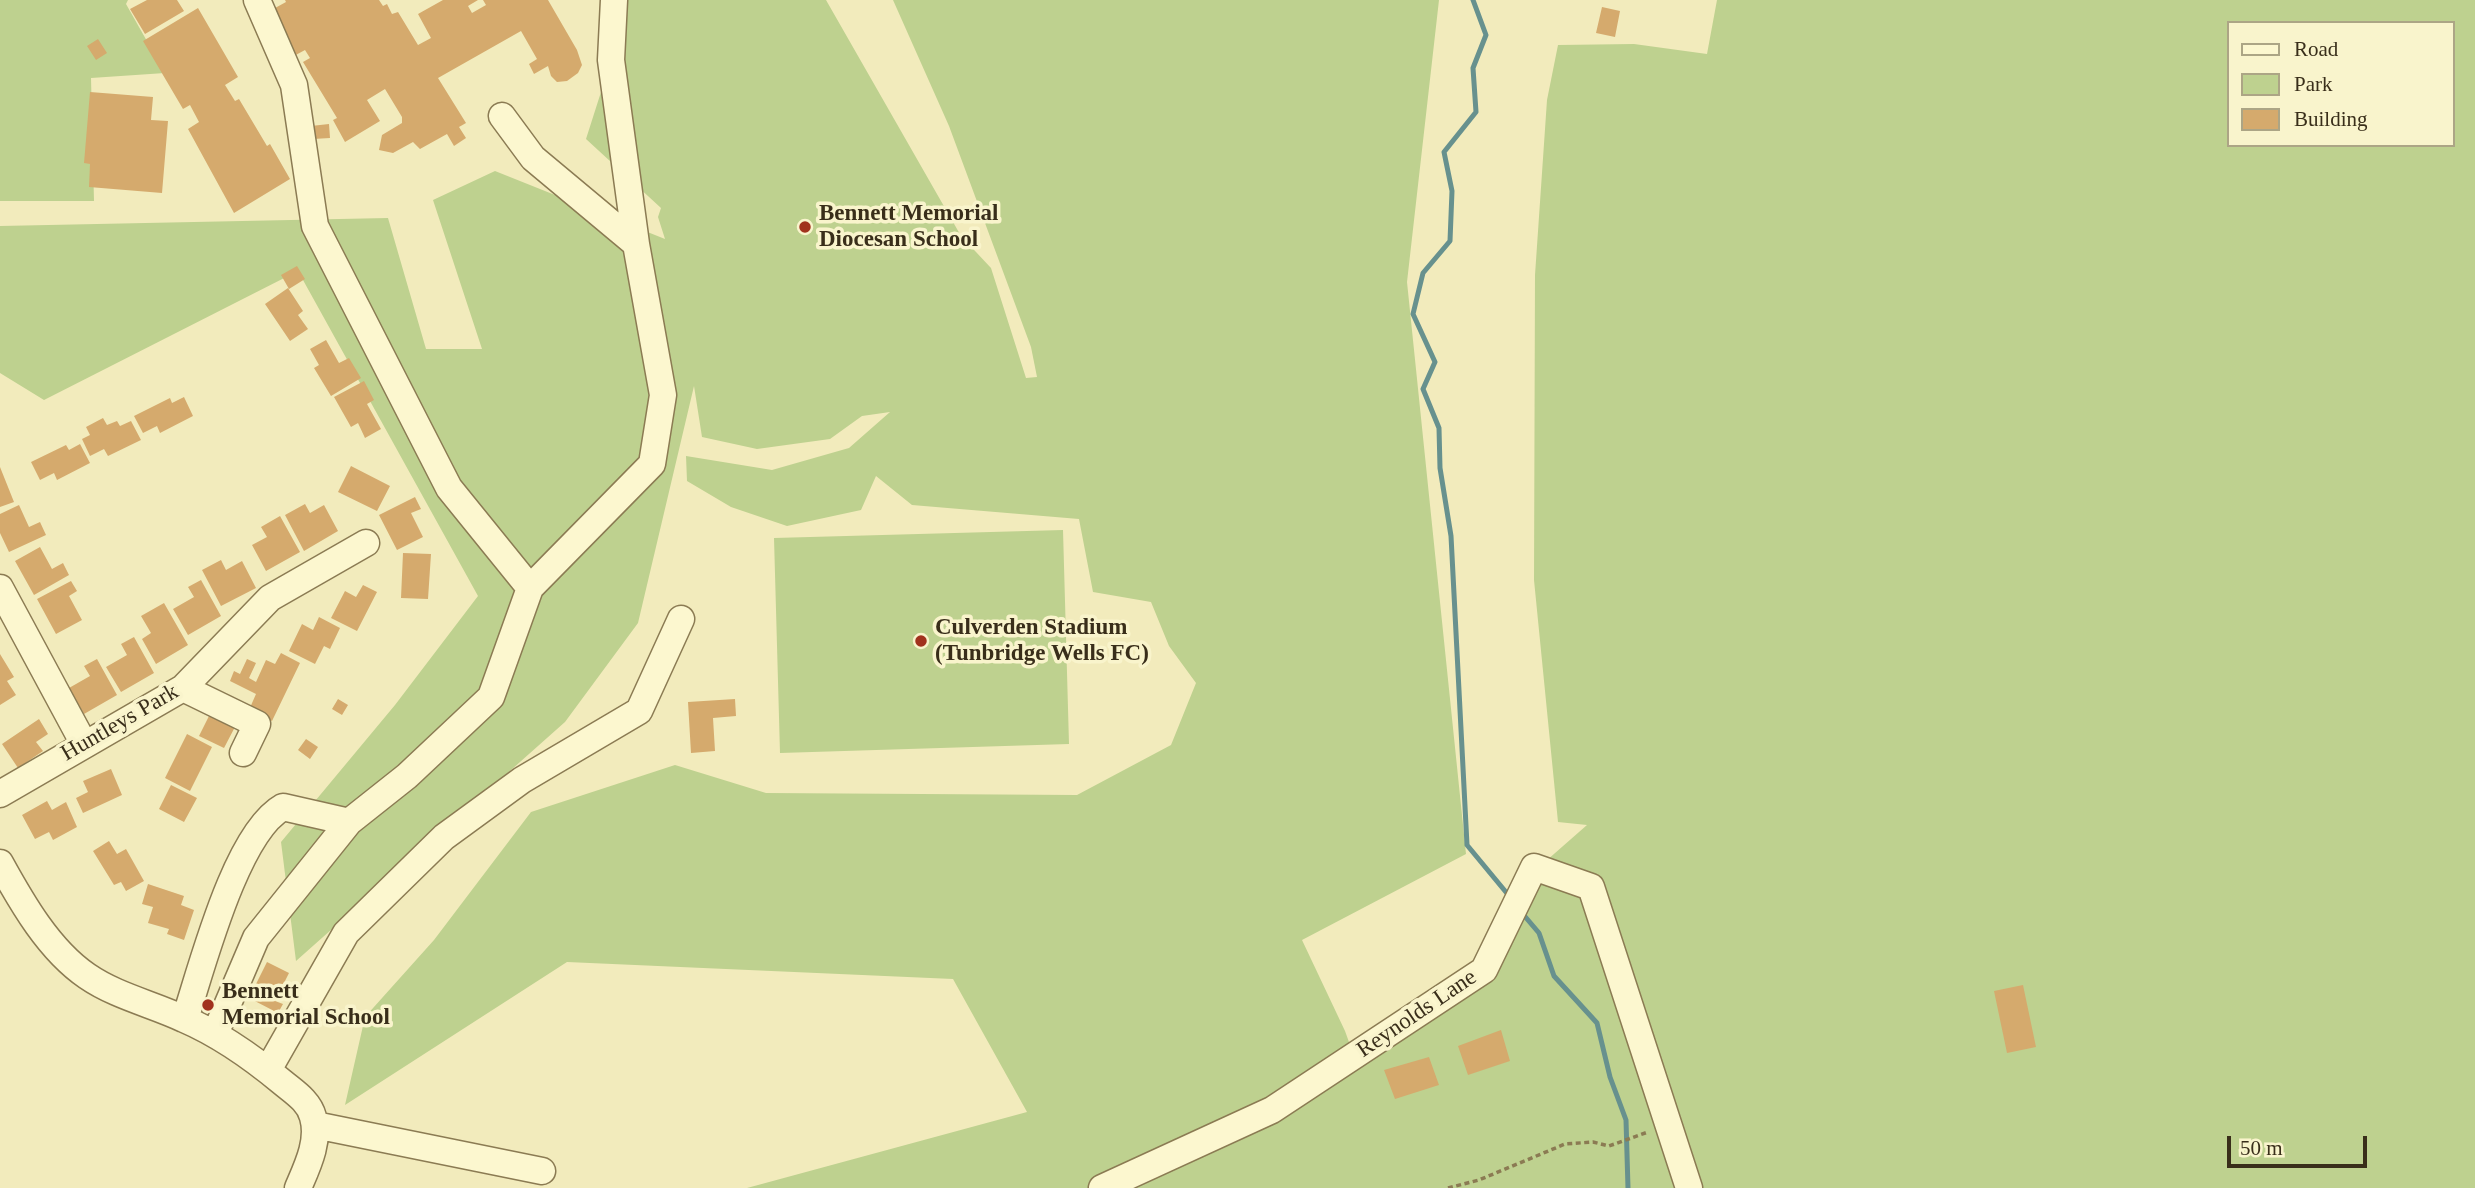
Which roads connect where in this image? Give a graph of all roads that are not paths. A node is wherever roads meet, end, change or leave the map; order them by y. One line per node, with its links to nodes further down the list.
1 (614, 0): 4 (street)
2 (258, 1): 7 (street)
3 (502, 116): 4 (street)
4 (636, 244): 7 (street)
5 (366, 543): 9 (street, Huntleys Park)
6 (0, 588): 10 (street)
7 (530, 588): 13 (street)
8 (681, 618): 17 (street)
9 (183, 688): 10 (street, Huntleys Park); 11 (street)
10 (84, 744): 12 (street, Huntleys Park)
11 (243, 753)
12 (0, 794)
13 (349, 822): 15 (street); 16 (street)
14 (0, 863): 15 (street)
15 (185, 1019): 16 (street)
16 (215, 1034): 17 (street)
17 (268, 1070): 18 (street)
18 (315, 1125): 19 (street); 20 (street)
19 (542, 1171)
20 (298, 1188)
21 (1102, 1188): 22 (street, Reynolds Lane)
22 (1689, 1188)

